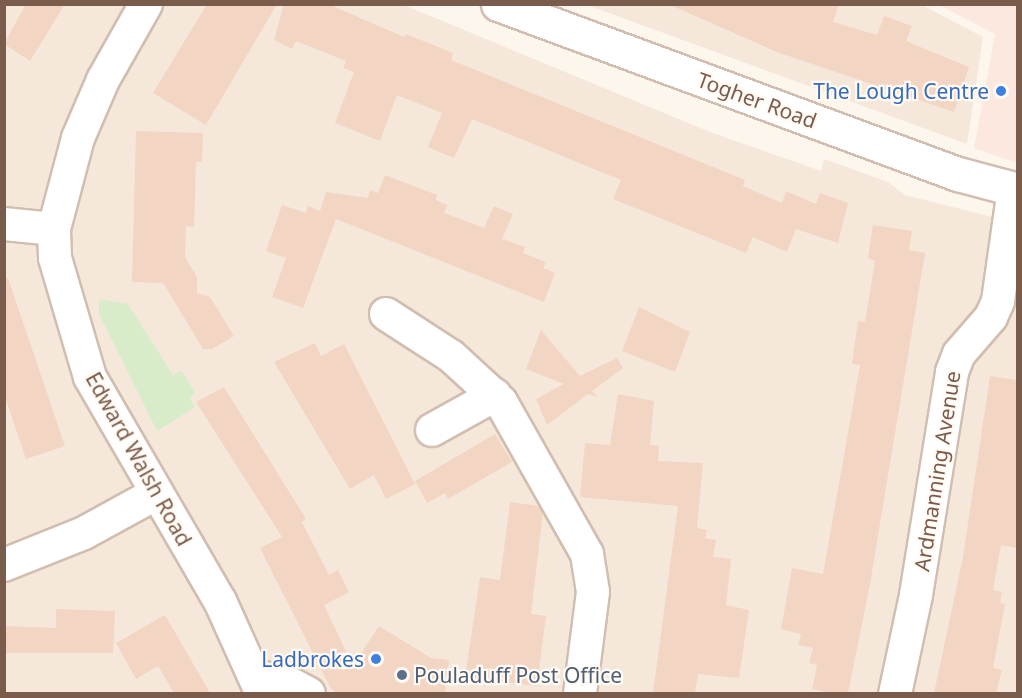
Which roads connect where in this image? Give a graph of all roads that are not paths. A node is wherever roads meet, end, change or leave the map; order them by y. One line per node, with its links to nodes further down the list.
1 (146, 4): 5 (street, Edward Walsh Road)
2 (498, 4): 3 (street, Togher Road)
3 (1016, 190): 14 (street, Ardmanning Avenue)
4 (4, 224): 5 (street)
5 (54, 229): 9 (street, Edward Walsh Road)
6 (386, 314): 7 (street)
7 (495, 395): 8 (street); 13 (street)
8 (432, 430)
9 (157, 493): 10 (street); 11 (street, Edward Walsh Road)
10 (4, 565)
11 (259, 685): 12 (street, Edward Walsh Road)
12 (309, 693)
13 (580, 693)
14 (895, 693)

